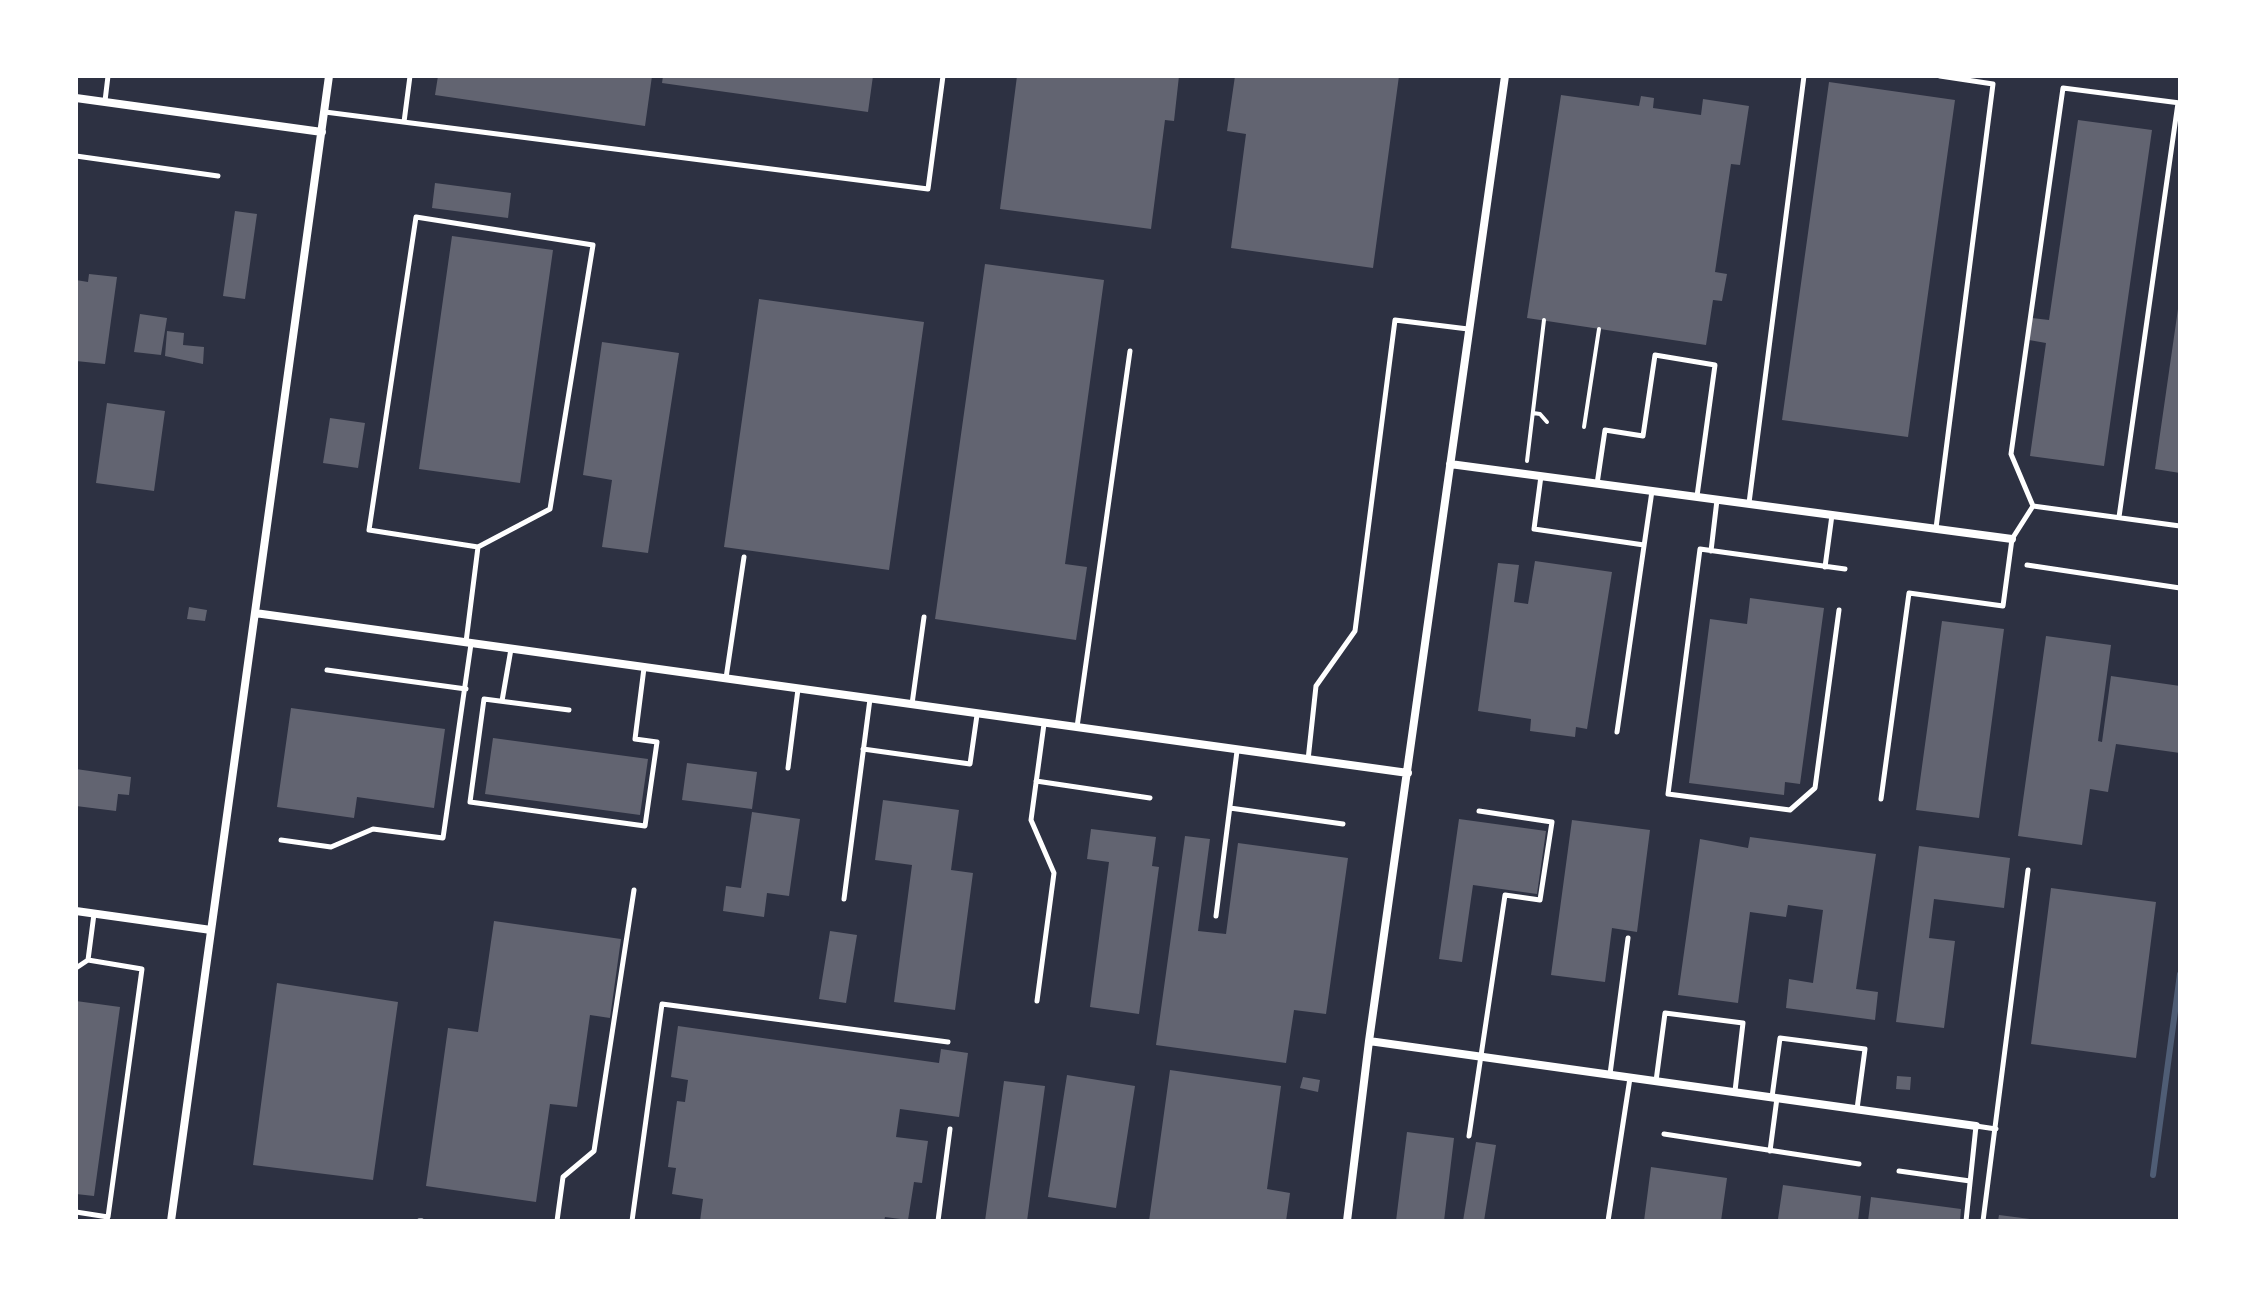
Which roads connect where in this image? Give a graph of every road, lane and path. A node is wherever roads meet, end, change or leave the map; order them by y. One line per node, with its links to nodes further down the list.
1 (108, 76): 9 (lane)
2 (329, 76): 11 (street)
3 (410, 76): 12 (lane)
4 (943, 76): 12 (lane)
5 (1505, 76): 17 (street)
6 (1804, 76): 30 (lane)
7 (1940, 76): 35 (lane)
8 (76, 98): 9 (street)
9 (105, 101): 13 (street)
10 (2179, 103): 31 (lane); 33 (lane)
11 (324, 112): 12 (lane); 13 (street)
12 (404, 122)
13 (322, 132): 46 (street)
14 (76, 156): 15 (lane)
15 (218, 176)
16 (1544, 320): 20 (path)
17 (1468, 329): 23 (street); 65 (lane)
18 (1599, 329): 22 (path)
19 (1130, 351): 61 (lane)
20 (1533, 413): 21 (path); 24 (path)
21 (1547, 422)
22 (1584, 427)
23 (1450, 464): 24 (street); 67 (street)
24 (1525, 474): 25 (street)
25 (1541, 476): 26 (street); 37 (lane)
26 (1597, 484): 27 (street); 28 (lane)
27 (1652, 491): 28 (street); 37 (lane)
28 (1697, 497): 29 (street)
29 (1717, 500): 30 (street); 39 (lane)
30 (1749, 504): 32 (street)
31 (2033, 506): 33 (lane); 36 (lane)
32 (1832, 515): 35 (street); 42 (lane)
33 (2119, 517): 34 (lane)
34 (2180, 526)
35 (1936, 529): 36 (street)
36 (2012, 539): 70 (lane)
37 (1644, 545): 62 (lane)
38 (478, 547): 38 (lane); 48 (lane)
39 (1711, 551): 42 (lane); 45 (lane)
40 (744, 557): 52 (lane)
41 (2027, 565): 44 (lane)
42 (1825, 567): 43 (lane)
43 (1845, 569)
44 (2180, 588)
45 (1839, 610)
46 (255, 613): 48 (street); 81 (street)
47 (924, 617): 57 (lane)
48 (468, 643): 49 (street); 53 (lane)
49 (511, 649): 50 (street); 56 (lane)
50 (644, 668): 52 (street); 56 (lane)
51 (327, 670): 53 (lane)
52 (725, 679): 54 (street)
53 (466, 689): 74 (lane)
54 (798, 689): 55 (street); 66 (lane)
55 (870, 699): 57 (street); 63 (lane)
56 (502, 701): 58 (lane)
57 (912, 705): 59 (street)
58 (569, 710)
59 (977, 715): 60 (street); 63 (lane)
60 (1044, 724): 61 (street); 68 (lane)
61 (1077, 728): 64 (street)
62 (1617, 732)
63 (863, 749): 77 (lane)
64 (1237, 751): 65 (street); 71 (lane)
65 (1307, 761): 67 (street)
66 (788, 768)
67 (1408, 773): 86 (street)
68 (1036, 781): 69 (lane); 85 (lane)
69 (1150, 798)
70 (1881, 799)
71 (1230, 808): 73 (lane); 80 (lane)
72 (1479, 811): 88 (lane)
73 (1343, 824)
74 (281, 840)
75 (2028, 870): 97 (lane)
76 (634, 890): 106 (lane)
77 (844, 899)
78 (76, 911): 79 (street)
79 (94, 913): 81 (street); 83 (lane)
80 (1216, 916)
81 (211, 930): 105 (street)
82 (1628, 938): 89 (lane)
83 (88, 960): 84 (lane); 104 (lane)
84 (76, 968)
85 (1037, 1001)
86 (1369, 1041): 88 (street); 109 (street)
87 (948, 1042): 107 (lane)
88 (1481, 1057): 89 (street); 99 (lane)
89 (1610, 1075): 90 (street)
90 (1630, 1078): 91 (street); 110 (lane)
91 (1656, 1081): 92 (street); 92 (lane)
92 (1735, 1092): 93 (street)
93 (1774, 1098): 94 (street); 94 (lane); 100 (lane)
94 (1857, 1109): 95 (street)
95 (1976, 1126): 97 (lane); 103 (lane)
96 (950, 1129): 108 (lane)
97 (1996, 1129): 112 (lane)
98 (1664, 1134): 100 (lane)
99 (1469, 1136)
100 (1770, 1151): 101 (lane)
101 (1859, 1164)
102 (1899, 1171): 103 (lane)
103 (1970, 1181): 111 (lane)
104 (76, 1212)
105 (171, 1221)
106 (557, 1221)
107 (632, 1221)
108 (938, 1221)
109 (1347, 1221)
110 (1608, 1221)
111 (1966, 1221)
112 (1983, 1221)

